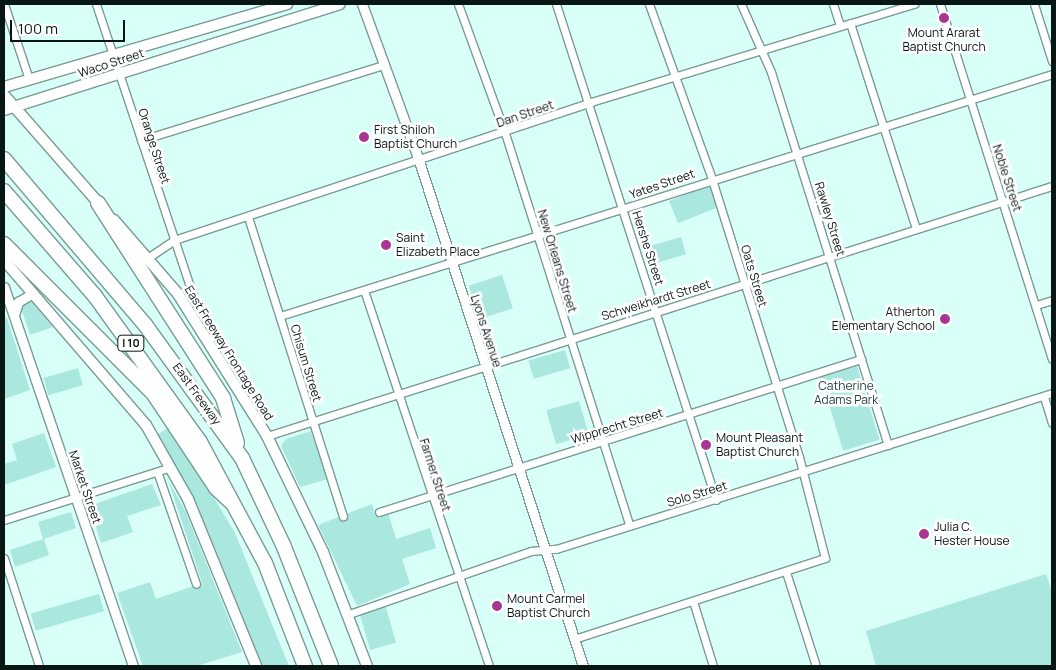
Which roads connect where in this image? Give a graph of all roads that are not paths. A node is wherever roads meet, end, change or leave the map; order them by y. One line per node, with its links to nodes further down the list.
1 (4, 4): 25 (street)
2 (96, 4): 19 (street, Orange Street)
3 (287, 4): 14 (main road, Waco Street)
4 (340, 4): 17 (main road, Waco Street)
5 (362, 4): 21 (street, Lyons Avenue)
6 (458, 4): 32 (street, New Orleans Street)
7 (556, 4): 29 (street, Hershe Street)
8 (649, 4): 24 (street, Oats Street)
9 (741, 4): 18 (street, Rawley Street)
10 (833, 4): 16 (street)
11 (914, 4): 15 (street, Dan Street)
12 (940, 4): 28 (street, Noble Street)
13 (1034, 4): 20 (street)
14 (236, 20): 17 (main road); 19 (main road, Waco Street)
15 (850, 23): 16 (street, Dan Street); 31 (street)
16 (840, 26): 18 (street, Dan Street)
17 (240, 35): 22 (main road, Waco Street)
18 (759, 50): 24 (street, Dan Street); 34 (street, Rawley Street)
19 (112, 52): 22 (street, Orange Street); 25 (main road, Waco Street)
20 (1052, 61)
21 (384, 66): 33 (street); 36 (street, Lyons Avenue)
22 (119, 73): 30 (main road, Waco Street); 33 (street, Orange Street)
23 (1052, 74): 28 (street, Yates Street)
24 (676, 78): 29 (street, Dan Street); 37 (street, Oats Street)
25 (29, 79): 26 (main road, Waco Street)
26 (4, 87)
27 (4, 95): 30 (main road, East Freeway Frontage Road)
28 (970, 98): 31 (street, Yates Street); 40 (street, Noble Street)
29 (591, 102): 32 (street, Dan Street); 42 (street, Hershe Street)
30 (9, 108): 41 (main road, East Freeway Frontage Road)
31 (882, 124): 34 (street, Yates Street); 44 (street)
32 (505, 132): 36 (street, Dan Street); 45 (street, New Orleans Street)
33 (141, 140): 46 (street, Orange Street)
34 (797, 152): 37 (street, Yates Street); 48 (street, Rawley Street)
35 (4, 158): 76 (highway, East Freeway / I 10)
36 (419, 161): 43 (street, Dan Street); 51 (street, Lyons Avenue)
37 (712, 179): 42 (street, Yates Street); 52 (street, Oats Street)
38 (1052, 186): 40 (street, Schweikhardt Street)
39 (4, 191): 84 (highway, East Freeway / I 10)
40 (1002, 201): 44 (street, Schweikhardt Street); 58 (street, Noble Street)
41 (98, 204): 49 (main road, East Freeway Frontage Road); 76 (highway)
42 (624, 210): 45 (street, Yates Street); 59 (street, Hershe Street)
43 (248, 217): 46 (street, Dan Street); 61 (street, Chisum Street)
44 (916, 228): 48 (street, Schweikhardt Street)
45 (538, 237): 51 (street, Yates Street); 62 (street, New Orleans Street)
46 (174, 240): 49 (street, Dan Street); 56 (street, Orange Street)
47 (4, 244): 84 (highway)
48 (830, 255): 52 (street, Schweikhardt Street); 63 (street, Rawley Street)
49 (150, 257): 73 (main road, East Freeway Frontage Road)
50 (4, 260): 55 (main road)
51 (451, 263): 54 (street, Yates Street); 65 (street, Lyons Avenue)
52 (745, 285): 59 (street, Schweikhardt Street); 66 (street, Oats Street)
53 (4, 287): 60 (street, Market Street)
54 (364, 290): 61 (street, Yates Street); 67 (street, Farmer Street)
55 (33, 293): 60 (street); 77 (main road)
56 (192, 294)
57 (1052, 300): 58 (street)
58 (1036, 305): 64 (street, Noble Street)
59 (657, 313): 62 (street, Schweikhardt Street); 70 (street, Hershe Street)
60 (14, 315): 82 (street, Market Street)
61 (280, 316): 71 (street, Chisum Street)
62 (570, 338): 65 (street, Schweikhardt Street); 74 (street, New Orleans Street)
63 (861, 359): 66 (street, Wipprecht Street); 75 (street, Rawley Street)
64 (1052, 359)
65 (484, 366): 67 (street, Schweikhardt Street); 78 (street, Lyons Avenue)
66 (776, 386): 70 (street, Wipprecht Street); 79 (street, Oats Street)
67 (397, 393): 71 (street, Schweikhardt Street); 81 (street, Farmer Street)
68 (1052, 393): 69 (street, Solo Street)
69 (1044, 397): 72 (street); 75 (street, Solo Street)
70 (690, 415): 74 (street, Wipprecht Street); 83 (street, Hershe Street)
71 (312, 419): 73 (street, Schweikhardt Street); 86 (street, Chisum Street)
72 (1052, 423)
73 (267, 436): 95 (main road, East Freeway Frontage Road)
74 (604, 443): 78 (street, Wipprecht Street); 88 (street, New Orleans Street)
75 (888, 445): 79 (street, Solo Street)
76 (242, 458): 101 (highway, East Freeway / I 10)
77 (171, 467): 80 (street); 99 (main road)
78 (516, 468): 81 (street, Wipprecht Street); 89 (street, Lyons Avenue)
79 (804, 472): 83 (street, Solo Street); 91 (street, Oats Street)
80 (158, 474): 82 (street); 93 (street)
81 (430, 496): 85 (street, Wipprecht Street); 92 (street, Farmer Street)
82 (76, 500): 87 (street); 98 (street, Market Street)
83 (716, 500): 88 (street, Solo Street)
84 (240, 510): 100 (highway, East Freeway / I 10)
85 (378, 512)
86 (342, 516)
87 (4, 520)
88 (630, 526): 89 (street, Solo Street)
89 (543, 550): 92 (street, Solo Street); 96 (street, Lyons Avenue)
90 (4, 558): 97 (street)
91 (786, 572): 94 (street); 106 (street)
92 (456, 574): 95 (street, Solo Street); 103 (street, Farmer Street)
93 (196, 584)
94 (693, 601): 96 (street); 105 (street)
95 (349, 614): 102 (main road, East Freeway Frontage Road)
96 (574, 640): 104 (street, Lyons Avenue)
97 (39, 666)
98 (133, 666)
99 (256, 666)
100 (305, 666)
101 (331, 666)
102 (367, 666)
103 (489, 666)
104 (583, 666)
105 (713, 666)
106 (816, 666)

